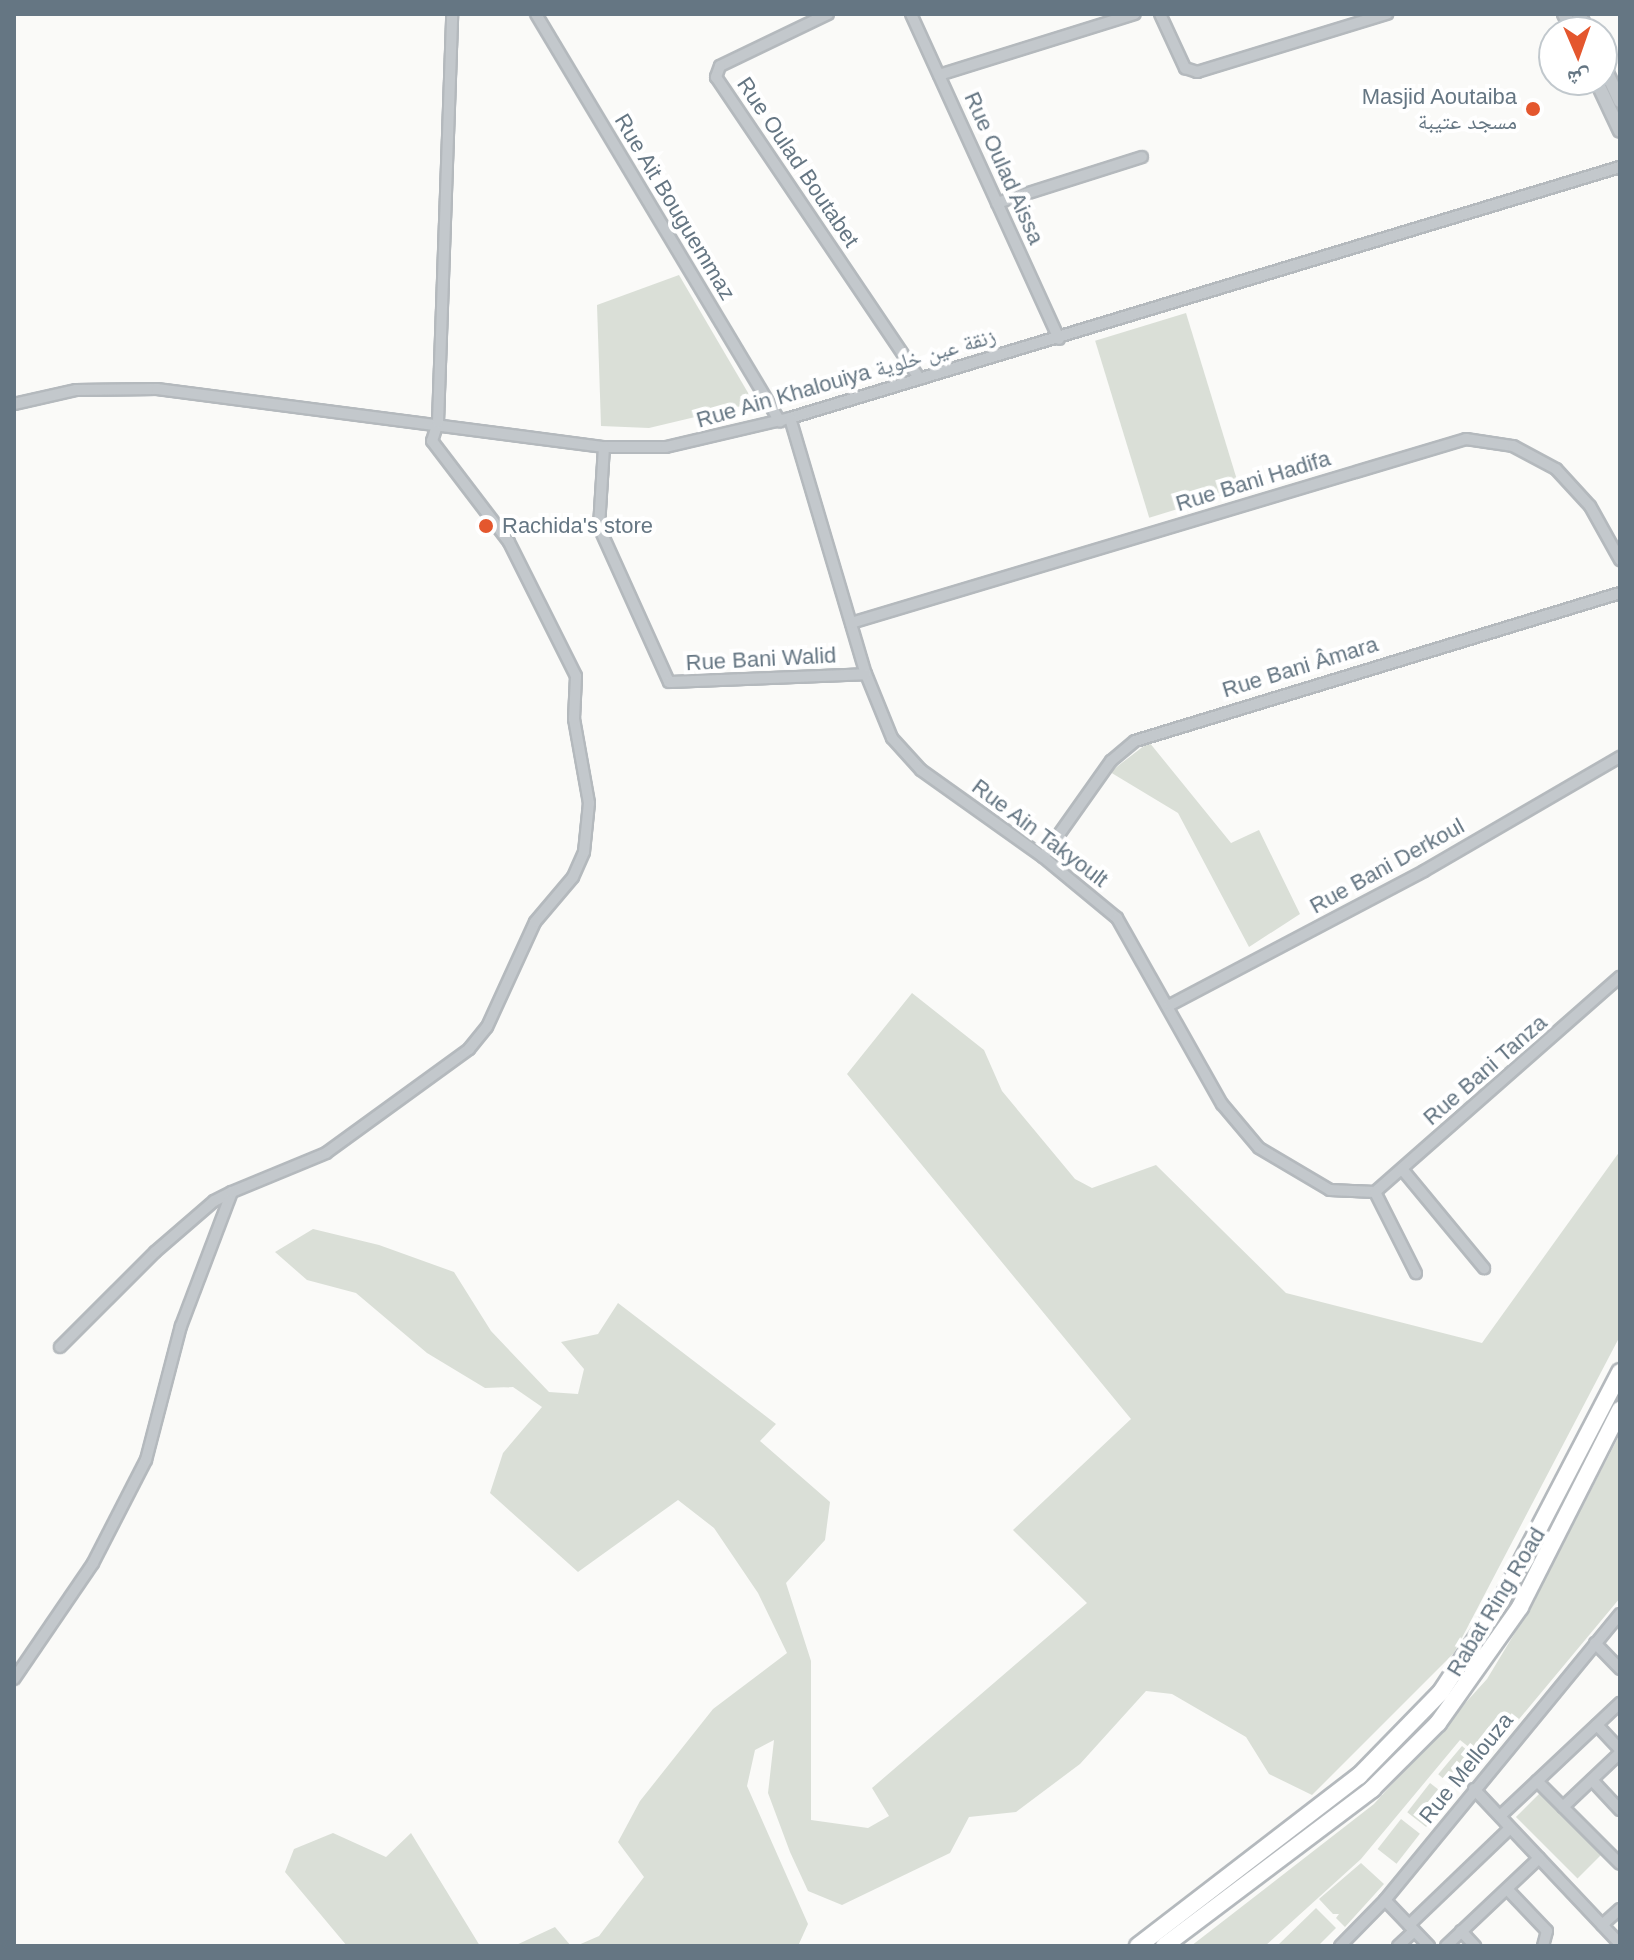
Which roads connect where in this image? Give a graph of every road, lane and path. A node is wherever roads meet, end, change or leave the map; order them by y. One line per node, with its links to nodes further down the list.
1 (452, 14): 18 (street)
2 (536, 14): 17 (street, Rue Ait Bouguemmaz)
3 (828, 14): 15 (street, Rue Oulad Boutabet)
4 (911, 14): 8 (street, Rue Oulad Aissa)
5 (1135, 14): 8 (street)
6 (1160, 14): 7 (street)
7 (1387, 14)
8 (939, 75): 13 (street, Rue Oulad Aissa)
9 (1604, 96): 10 (street)
10 (1620, 131)
11 (1142, 157): 13 (street)
12 (1620, 167): 14 (street, Rue Ain Khalouiya زنقة عين خلوية)
13 (997, 203): 14 (street, Rue Oulad Aissa)
14 (1059, 339): 15 (street, Rue Ain Khalouiya زنقة عين خلوية)
15 (920, 379): 17 (street, Rue Ain Khalouiya زنقة عين خلوية)
16 (14, 404): 18 (street, Rue Ain Khalouiya زنقة عين خلوية)
17 (785, 420): 19 (street, Rue Ain Khalouiya زنقة عين خلوية); 22 (street, Rue Ain Takyoult)
18 (438, 422): 19 (street, Rue Ain Khalouiya زنقة عين خلوية); 29 (street)
19 (604, 447): 23 (street, Rue Bani Walid)
20 (1620, 560): 22 (street, Rue Bani Hadifa)
21 (1620, 593): 25 (street, Rue Bani Âmara)
22 (851, 623): 23 (street, Rue Ain Takyoult)
23 (866, 674): 25 (street, Rue Ain Takyoult)
24 (1620, 757): 27 (street, Rue Bani Derkoul)
25 (1043, 857): 27 (street, Rue Ain Takyoult)
26 (1620, 977): 28 (street, Rue Bani Tanza)
27 (1170, 1005): 30 (street, Rue Ain Takyoult)
28 (1402, 1169): 30 (street, Rue Bani Tanza); 31 (street)
29 (232, 1192): 33 (street); 39 (street)
30 (1375, 1192): 32 (street)
31 (1484, 1268)
32 (1416, 1273)
33 (60, 1347)
34 (1620, 1372): 59 (highway, Rabat Ring Road)
35 (1620, 1410): 60 (highway, Rabat Ring Road)
36 (1620, 1614): 37 (street, Rue Mellouza)
37 (1595, 1643): 38 (street); 45 (street, Rue Mellouza)
38 (1620, 1669)
39 (14, 1679)
40 (1620, 1703): 41 (street)
41 (1597, 1725): 42 (street); 44 (street)
42 (1620, 1752): 43 (street)
43 (1592, 1780): 46 (street); 47 (street)
44 (1537, 1781): 46 (street); 48 (street)
45 (1474, 1789): 48 (street); 53 (street, Rue Mellouza)
46 (1563, 1807): 51 (street)
47 (1620, 1810)
48 (1500, 1816): 49 (street)
49 (1510, 1828): 50 (street); 56 (street)
50 (1539, 1858): 52 (street); 55 (street)
51 (1620, 1864)
52 (1507, 1889): 57 (street); 66 (street)
53 (1385, 1900): 56 (street); 61 (street, Rue Mellouza)
54 (1620, 1909): 55 (street)
55 (1602, 1925): 58 (street)
56 (1411, 1928): 62 (street); 63 (street)
57 (1461, 1931): 64 (street); 65 (street)
58 (1620, 1944)
59 (1138, 1946)
60 (1164, 1946)
61 (1340, 1946)
62 (1398, 1946)
63 (1429, 1946)
64 (1446, 1946)
65 (1475, 1946)
66 (1543, 1946)

